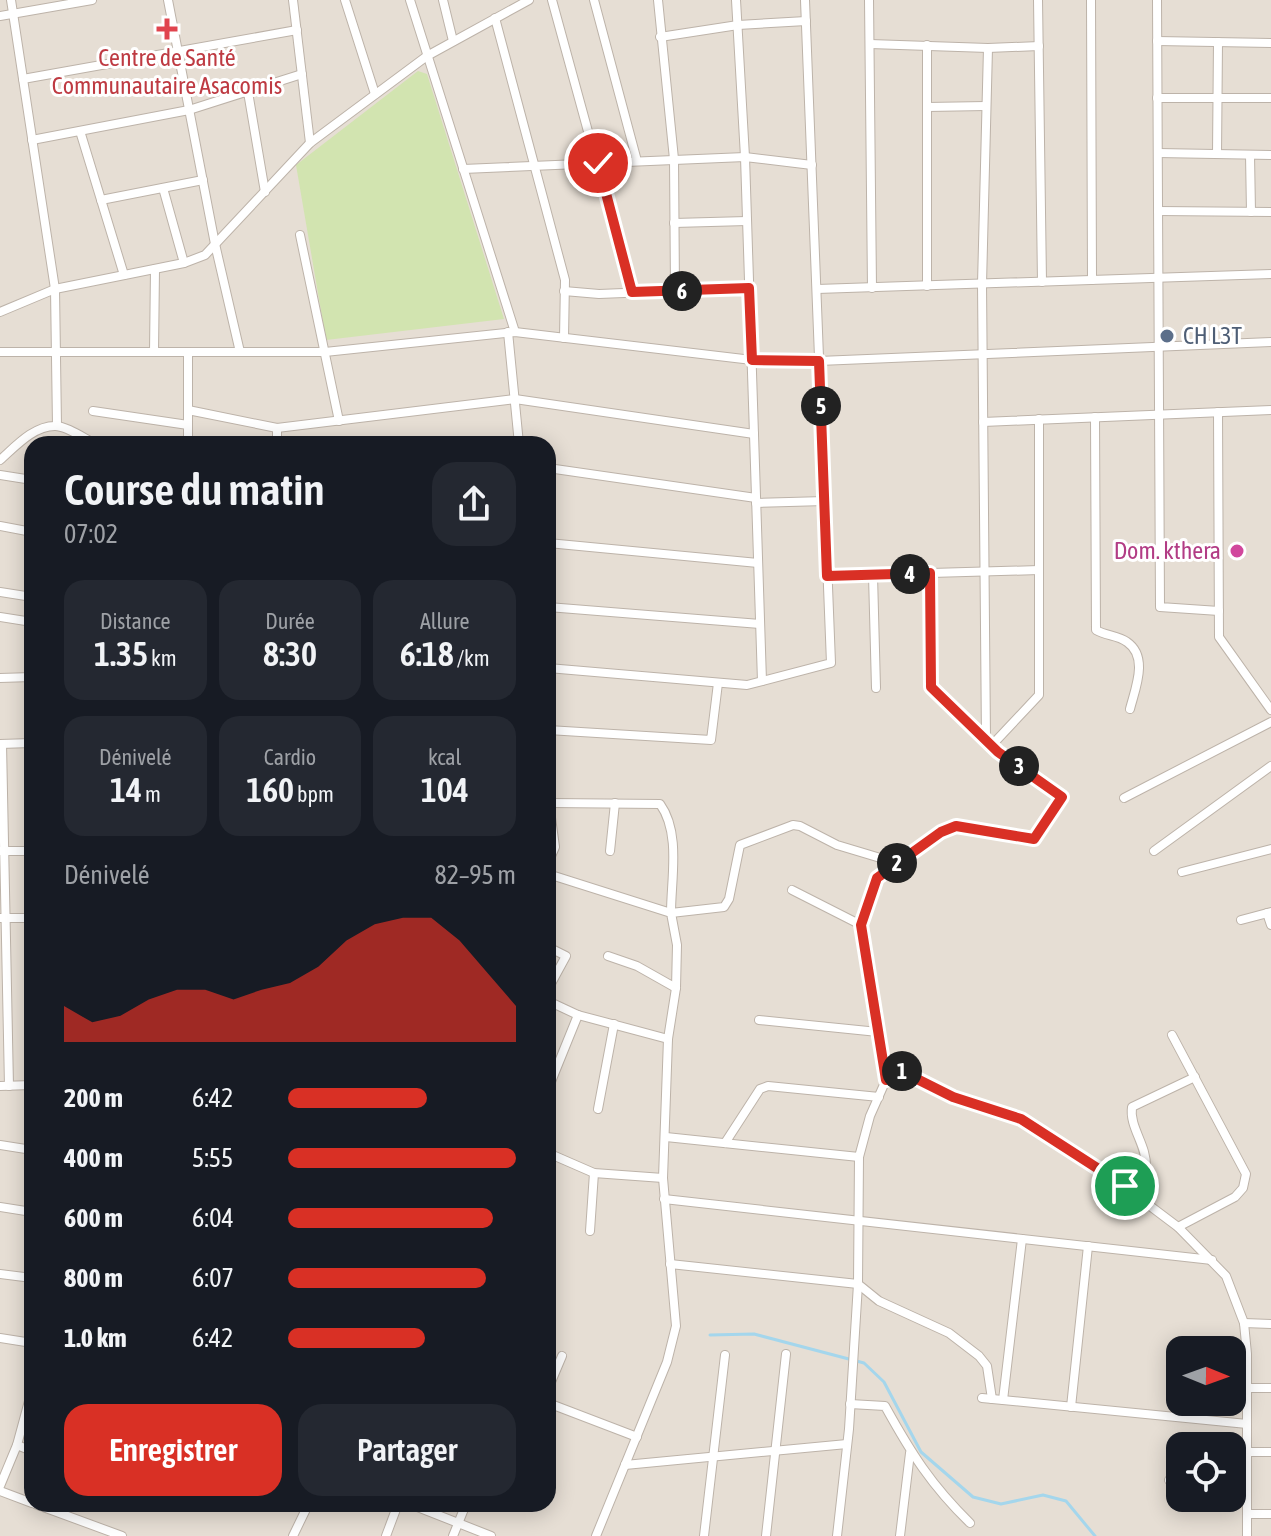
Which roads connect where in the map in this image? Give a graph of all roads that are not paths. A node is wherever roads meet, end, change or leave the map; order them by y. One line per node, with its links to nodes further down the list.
1 (11, 0): 18 (street)
2 (92, 0): 18 (street)
3 (168, 0): 33 (street)
4 (293, 0): 23 (street)
5 (345, 0): 38 (street)
6 (410, 0): 34 (street)
7 (443, 0): 25 (street)
8 (529, 0): 20 (street)
9 (552, 0): 55 (street)
10 (594, 0): 54 (street)
11 (658, 0): 24 (street)
12 (736, 0): 22 (street)
13 (805, 0): 21 (street)
14 (869, 0): 29 (street)
15 (1038, 0): 31 (street)
16 (1091, 0): 75 (street)
17 (1157, 0): 26 (street)
18 (13, 14): 19 (street); 36 (street)
19 (0, 16)
20 (495, 18): 25 (street); 57 (street)
21 (806, 21): 22 (street); 56 (street)
22 (738, 25): 24 (street); 52 (street)
23 (297, 30): 33 (street); 35 (street)
24 (660, 37): 53 (street)
25 (453, 41): 34 (street)
26 (1157, 41): 27 (street); 39 (street)
27 (1218, 42): 28 (street); 40 (street)
28 (1271, 43)
29 (870, 44): 30 (street); 80 (street)
30 (927, 45): 32 (street); 43 (street)
31 (1039, 46): 32 (street); 76 (street)
32 (988, 48): 42 (street)
33 (178, 51): 36 (street); 44 (street)
34 (427, 56): 38 (street); 58 (street)
35 (302, 74): 37 (street); 47 (street)
36 (23, 79): 46 (street)
37 (248, 92): 44 (street); 61 (street)
38 (375, 94): 47 (street)
39 (1157, 98): 40 (street); 48 (street)
40 (1218, 98): 41 (street); 49 (street)
41 (1271, 98)
42 (986, 106): 43 (street); 77 (street)
43 (927, 107): 78 (street)
44 (189, 110): 45 (street); 59 (street)
45 (80, 131): 46 (street); 62 (street)
46 (32, 140): 81 (street)
47 (310, 143): 61 (street)
48 (1158, 153): 49 (street); 63 (street)
49 (1217, 154): 50 (street)
50 (1250, 155): 51 (street); 64 (street)
51 (1271, 155)
52 (745, 157): 53 (street); 56 (street); 66 (street)
53 (674, 159): 54 (street); 67 (street)
54 (637, 161): 55 (street)
55 (598, 163): 57 (street); 85 (street)
56 (812, 165): 82 (street)
57 (535, 167): 58 (street); 83 (street)
58 (463, 169): 87 (street)
59 (203, 180): 60 (street); 69 (street)
60 (163, 188): 62 (street); 70 (street)
61 (265, 192): 69 (street)
62 (101, 200): 73 (street)
63 (1158, 211): 64 (street); 74 (street)
64 (1251, 212): 65 (street)
65 (1271, 212)
66 (747, 221): 67 (street); 79 (street)
67 (674, 223): 84 (street)
68 (300, 235): 96 (street)
69 (215, 244): 70 (street); 95 (street)
70 (184, 263): 71 (street)
71 (155, 269): 73 (street); 93 (street)
72 (1271, 274): 74 (street)
73 (124, 275): 81 (street)
74 (1158, 278): 75 (street); 90 (street)
75 (1092, 280): 76 (street)
76 (1042, 282): 77 (street)
77 (982, 284): 78 (street); 97 (street)
78 (927, 286): 80 (street)
79 (749, 288): 84 (street); 98 (street)
80 (872, 288): 82 (street)
81 (55, 289): 86 (street); 92 (street)
82 (817, 289): 99 (street)
83 (564, 291): 85 (street); 88 (street)
84 (675, 291): 85 (street)
85 (632, 292)
86 (0, 312)
87 (512, 332): 88 (street); 96 (street); 100 (street)
88 (564, 338): 98 (street)
89 (1271, 342): 90 (street)
90 (1159, 346): 97 (street); 105 (street)
91 (0, 352): 92 (street)
92 (55, 352): 93 (street); 111 (street)
93 (154, 352): 94 (street)
94 (188, 352): 95 (street); 101 (street)
95 (240, 352): 96 (street)
96 (325, 352): 108 (street)
97 (983, 354): 99 (street); 109 (street)
98 (752, 360): 99 (street); 113 (street)
99 (819, 361): 125 (street)
100 (515, 399): 108 (street); 113 (street); 118 (street)
101 (188, 410): 110 (street); 112 (street)
102 (1271, 410): 104 (street)
103 (93, 411): 110 (street)
104 (1218, 412): 105 (street); 138 (street)
105 (1159, 415): 106 (street); 138 (street)
106 (1095, 417): 107 (street); 148 (street)
107 (1039, 419): 109 (street); 130 (street)
108 (339, 421): 112 (street)
109 (983, 422): 131 (street)
110 (188, 425): 116 (street)
111 (57, 426): 114 (street); 115 (street)
112 (277, 428): 117 (street)
113 (754, 434): 124 (street)
114 (28, 436)
115 (79, 436)
116 (188, 436)
117 (277, 436)
118 (518, 436)
119 (24, 439): 120 (street)
120 (0, 460)
121 (556, 469): 124 (street)
122 (0, 475): 123 (street)
123 (24, 479)
124 (756, 500): 125 (street); 129 (street)
125 (825, 501): 134 (street)
126 (0, 526): 127 (street)
127 (24, 530)
128 (556, 544): 129 (street)
129 (758, 563): 141 (street)
130 (1039, 570): 131 (street); 153 (street)
131 (985, 571): 132 (street); 153 (street)
132 (930, 573): 133 (street); 153 (street)
133 (873, 575): 134 (street); 147 (street)
134 (827, 576): 145 (street)
135 (0, 592): 136 (street)
136 (24, 596)
137 (556, 608): 141 (street)
138 (1219, 611): 149 (street)
139 (0, 617): 140 (street)
140 (24, 621)
141 (760, 624): 145 (street)
142 (556, 669): 146 (street)
143 (24, 677): 144 (street)
144 (0, 678)
145 (762, 681): 146 (street)
146 (718, 683): 151 (street)
147 (876, 688)
148 (1130, 709)
149 (1271, 710)
150 (1271, 722): 156 (street)
151 (556, 730)
152 (24, 743): 154 (street)
153 (989, 743): 165 (street)
154 (1, 744): 159 (street)
155 (1269, 771): 164 (street)
156 (1124, 798)
157 (556, 803): 158 (street)
158 (615, 803): 163 (street); 170 (street)
159 (2, 808): 161 (street)
160 (1271, 849): 166 (street)
161 (2, 851): 162 (street); 171 (street)
162 (24, 851)
163 (610, 851)
164 (1154, 851)
165 (897, 863): 170 (street); 174 (street)
166 (1182, 872)
167 (556, 877): 170 (street)
168 (792, 890): 174 (street)
169 (1269, 912): 173 (street); 175 (street)
170 (671, 913): 179 (street)
171 (3, 918): 172 (street); 191 (street)
172 (24, 918)
173 (1241, 920)
174 (861, 925): 184 (street)
175 (1271, 925)
176 (556, 951): 178 (street)
177 (608, 956): 179 (street)
178 (556, 974)
179 (676, 988): 186 (street)
180 (556, 1005): 181 (street)
181 (578, 1015): 183 (street); 187 (street)
182 (759, 1020): 184 (street)
183 (614, 1024): 186 (street); 193 (street)
184 (878, 1032): 189 (street)
185 (1172, 1035): 188 (street)
186 (668, 1039): 194 (street)
187 (556, 1069)
188 (1195, 1077): 202 (street); 207 (street)
189 (886, 1080): 192 (street); 202 (street)
190 (24, 1085): 191 (street)
191 (4, 1086)
192 (879, 1097): 195 (street); 199 (street)
193 (598, 1109)
194 (666, 1137): 195 (street); 201 (street)
195 (725, 1143): 199 (street)
196 (0, 1145): 197 (street)
197 (24, 1149)
198 (556, 1156): 200 (street)
199 (859, 1157): 206 (street)
200 (594, 1173): 201 (street); 208 (street)
201 (663, 1178): 203 (street)
202 (1125, 1186): 207 (street)
203 (664, 1199): 206 (street); 212 (street)
204 (0, 1207): 205 (street)
205 (24, 1211)
206 (859, 1220): 209 (street); 215 (street)
207 (1178, 1227): 211 (street)
208 (590, 1231)
209 (1022, 1239): 210 (street); 226 (street)
210 (1088, 1246): 211 (street); 229 (street)
211 (1212, 1260): 216 (street)
212 (670, 1264): 215 (street); 232 (street)
213 (0, 1274): 214 (street)
214 (24, 1277)
215 (858, 1284): 226 (street); 227 (street)
216 (1244, 1323): 217 (street); 224 (street)
217 (1271, 1324)
218 (0, 1338): 219 (street)
219 (24, 1342)
220 (786, 1354): 236 (street)
221 (725, 1355): 240 (street)
222 (562, 1356): 223 (street)
223 (556, 1370)
224 (1247, 1388): 225 (street); 230 (street)
225 (1271, 1388)
226 (1003, 1400): 229 (street)
227 (850, 1404): 233 (street); 237 (street)
228 (556, 1406): 232 (street)
229 (1071, 1407): 230 (street)
230 (1247, 1424): 238 (street)
231 (24, 1426): 234 (street)
232 (637, 1437): 241 (street)
233 (847, 1444): 236 (street); 263 (street)
234 (17, 1445): 235 (street); 242 (street)
235 (24, 1448)
236 (776, 1451): 240 (street); 262 (street)
237 (910, 1452): 254 (street); 264 (street)
238 (1247, 1452): 239 (street); 244 (street)
239 (1271, 1452)
240 (713, 1457): 241 (street); 261 (street)
241 (625, 1465): 260 (street)
242 (3, 1471): 243 (street)
243 (0, 1488): 245 (street)
244 (1247, 1489): 251 (street)
245 (24, 1500)
246 (55, 1512): 255 (street)
247 (305, 1512): 256 (street)
248 (395, 1512): 257 (street)
249 (431, 1512): 253 (street)
250 (463, 1512): 253 (street)
251 (1247, 1514): 252 (street); 265 (street)
252 (1271, 1514)
253 (459, 1523): 258 (street); 259 (street)
254 (970, 1523)
255 (122, 1536)
256 (293, 1536)
257 (386, 1536)
258 (453, 1536)
259 (491, 1536)
260 (596, 1536)
261 (704, 1536)
262 (766, 1536)
263 (837, 1536)
264 (900, 1536)
265 (1247, 1536)

